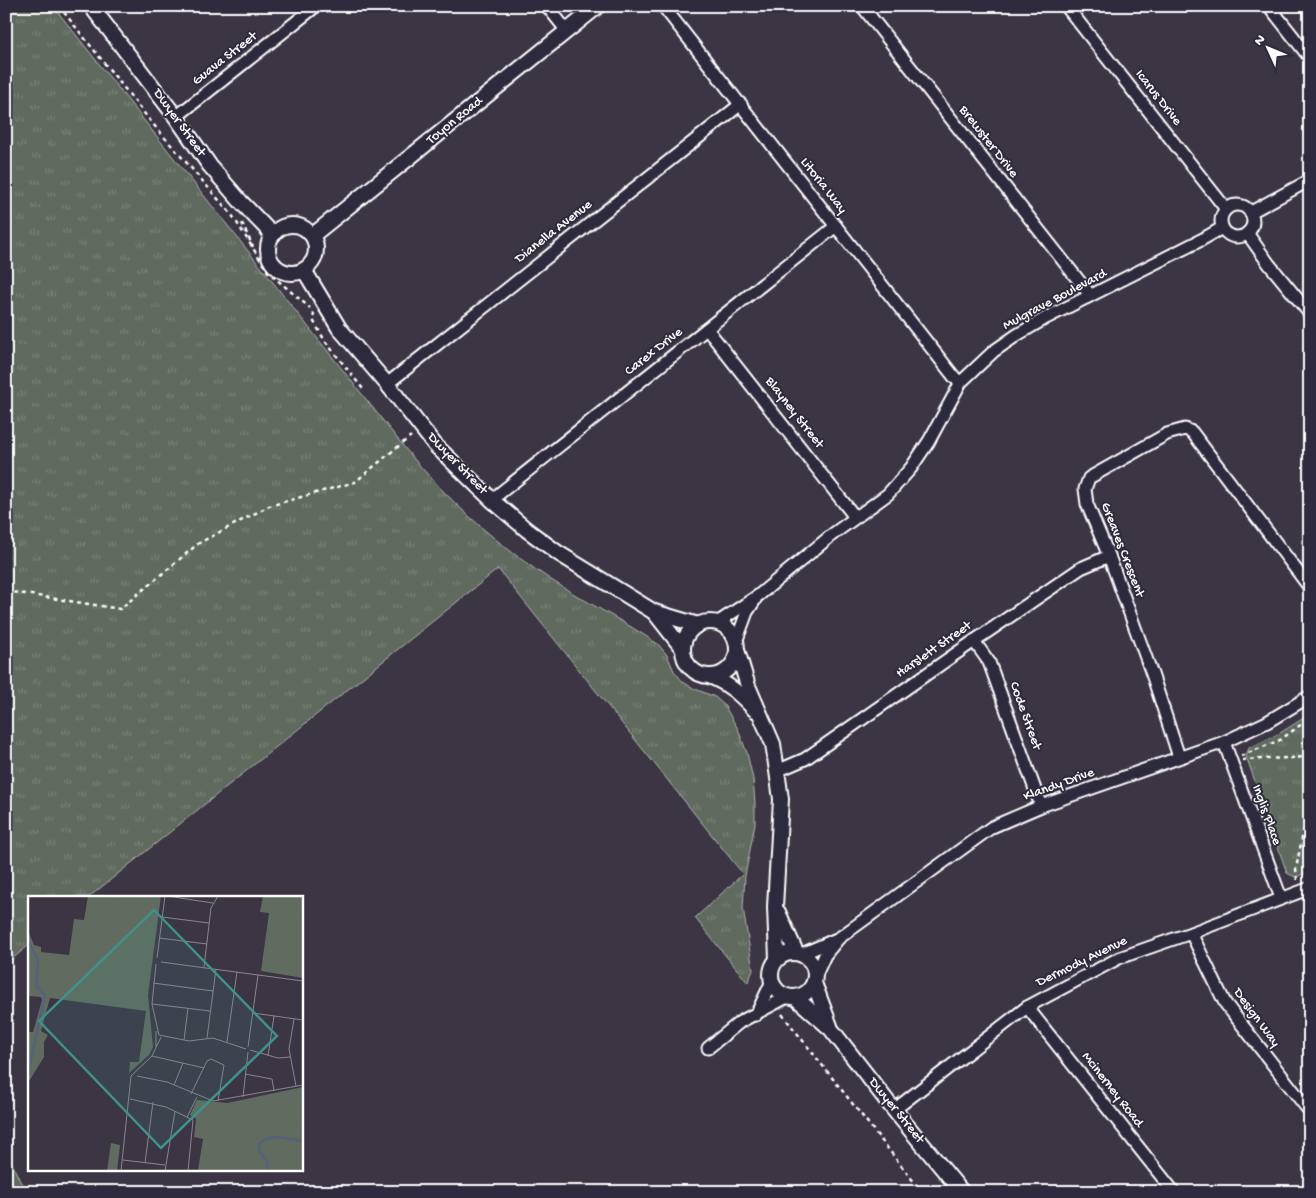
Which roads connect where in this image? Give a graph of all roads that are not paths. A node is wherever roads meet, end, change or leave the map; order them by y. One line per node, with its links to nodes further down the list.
1 (91, 6): 12 (street, Dwyer Street)
2 (316, 6): 12 (street, Guava Street)
3 (547, 6): 9 (street)
4 (598, 6): 9 (street, Toyon Road)
5 (663, 6): 11 (street, Litoria Way)
6 (862, 6): 22 (street, Brewster Drive)
7 (1066, 6): 14 (street, Icarus Drive)
8 (1269, 6): 10 (street)
9 (566, 31): 20 (street, Toyon Road)
10 (1310, 58)
11 (741, 104): 16 (street, Litoria Way); 26 (street, Dianella Avenue)
12 (176, 117): 19 (street, Dwyer Street)
13 (1310, 180): 15 (street)
14 (1226, 209): 15 (street); 17 (street)
15 (1251, 212): 18 (street)
16 (836, 226): 24 (street, Carex Drive); 25 (street, Litoria Way)
17 (1222, 228): 18 (street); 22 (street, Mulgrave Boulevard)
18 (1248, 233): 23 (street)
19 (273, 235): 20 (street); 21 (street)
20 (313, 235): 21 (street)
21 (304, 270): 26 (street, Dwyer Street)
22 (1088, 298): 25 (street, Mulgrave Boulevard)
23 (1310, 314)
24 (708, 329): 27 (street, Carex Drive); 28 (street, Blayney Street)
25 (961, 382): 28 (street, Mulgrave Boulevard)
26 (387, 384): 27 (street, Dwyer Street)
27 (493, 501): 32 (street, Dwyer Street)
28 (855, 517): 31 (street, Mulgrave Boulevard)
29 (1110, 556): 30 (street, Greaves Crescent); 35 (street, Harslett Street); 42 (street, Greaves Crescent)
30 (1310, 588)
31 (759, 595): 33 (street, Mulgrave Boulevard); 36 (street, Mulgrave Boulevard)
32 (654, 612): 34 (street, Dwyer Street); 37 (street, Dwyer Street)
33 (717, 623): 34 (street); 36 (street)
34 (698, 625): 37 (street)
35 (974, 640): 43 (street, Harslett Street); 44 (street, Code Street)
36 (736, 646): 38 (street); 40 (street)
37 (683, 649): 38 (street)
38 (708, 676): 40 (street)
39 (1310, 696): 41 (street, Klandy Drive)
40 (760, 716): 43 (street)
41 (1224, 742): 42 (street, Klandy Drive); 46 (street, Inglis Place)
42 (1179, 757): 44 (street, Klandy Drive)
43 (778, 771): 47 (street)
44 (1041, 806): 49 (street, Klandy Drive)
45 (1310, 888): 46 (street, Dermody Avenue)
46 (1281, 898): 48 (street, Dermody Avenue)
47 (775, 907): 50 (street); 51 (street)
48 (1191, 933): 55 (street, Dermody Avenue); 60 (street, Design Way)
49 (839, 938): 50 (street, Klandy Drive); 52 (street, Klandy Drive)
50 (799, 953): 51 (street); 52 (street)
51 (777, 959): 53 (street)
52 (815, 979): 54 (street); 57 (street, Dwyer Street)
53 (772, 981): 54 (street); 56 (street)
54 (792, 997): 56 (street); 57 (street, Dwyer Street)
55 (1027, 1007): 59 (street, Dermody Avenue); 62 (street, Mcinerney Road)
56 (756, 1015): 58 (street)
57 (831, 1029): 59 (street, Dwyer Street)
58 (708, 1048)
59 (894, 1110): 61 (street, Dwyer Street)
60 (1310, 1112)
61 (962, 1192)
62 (1174, 1192)

